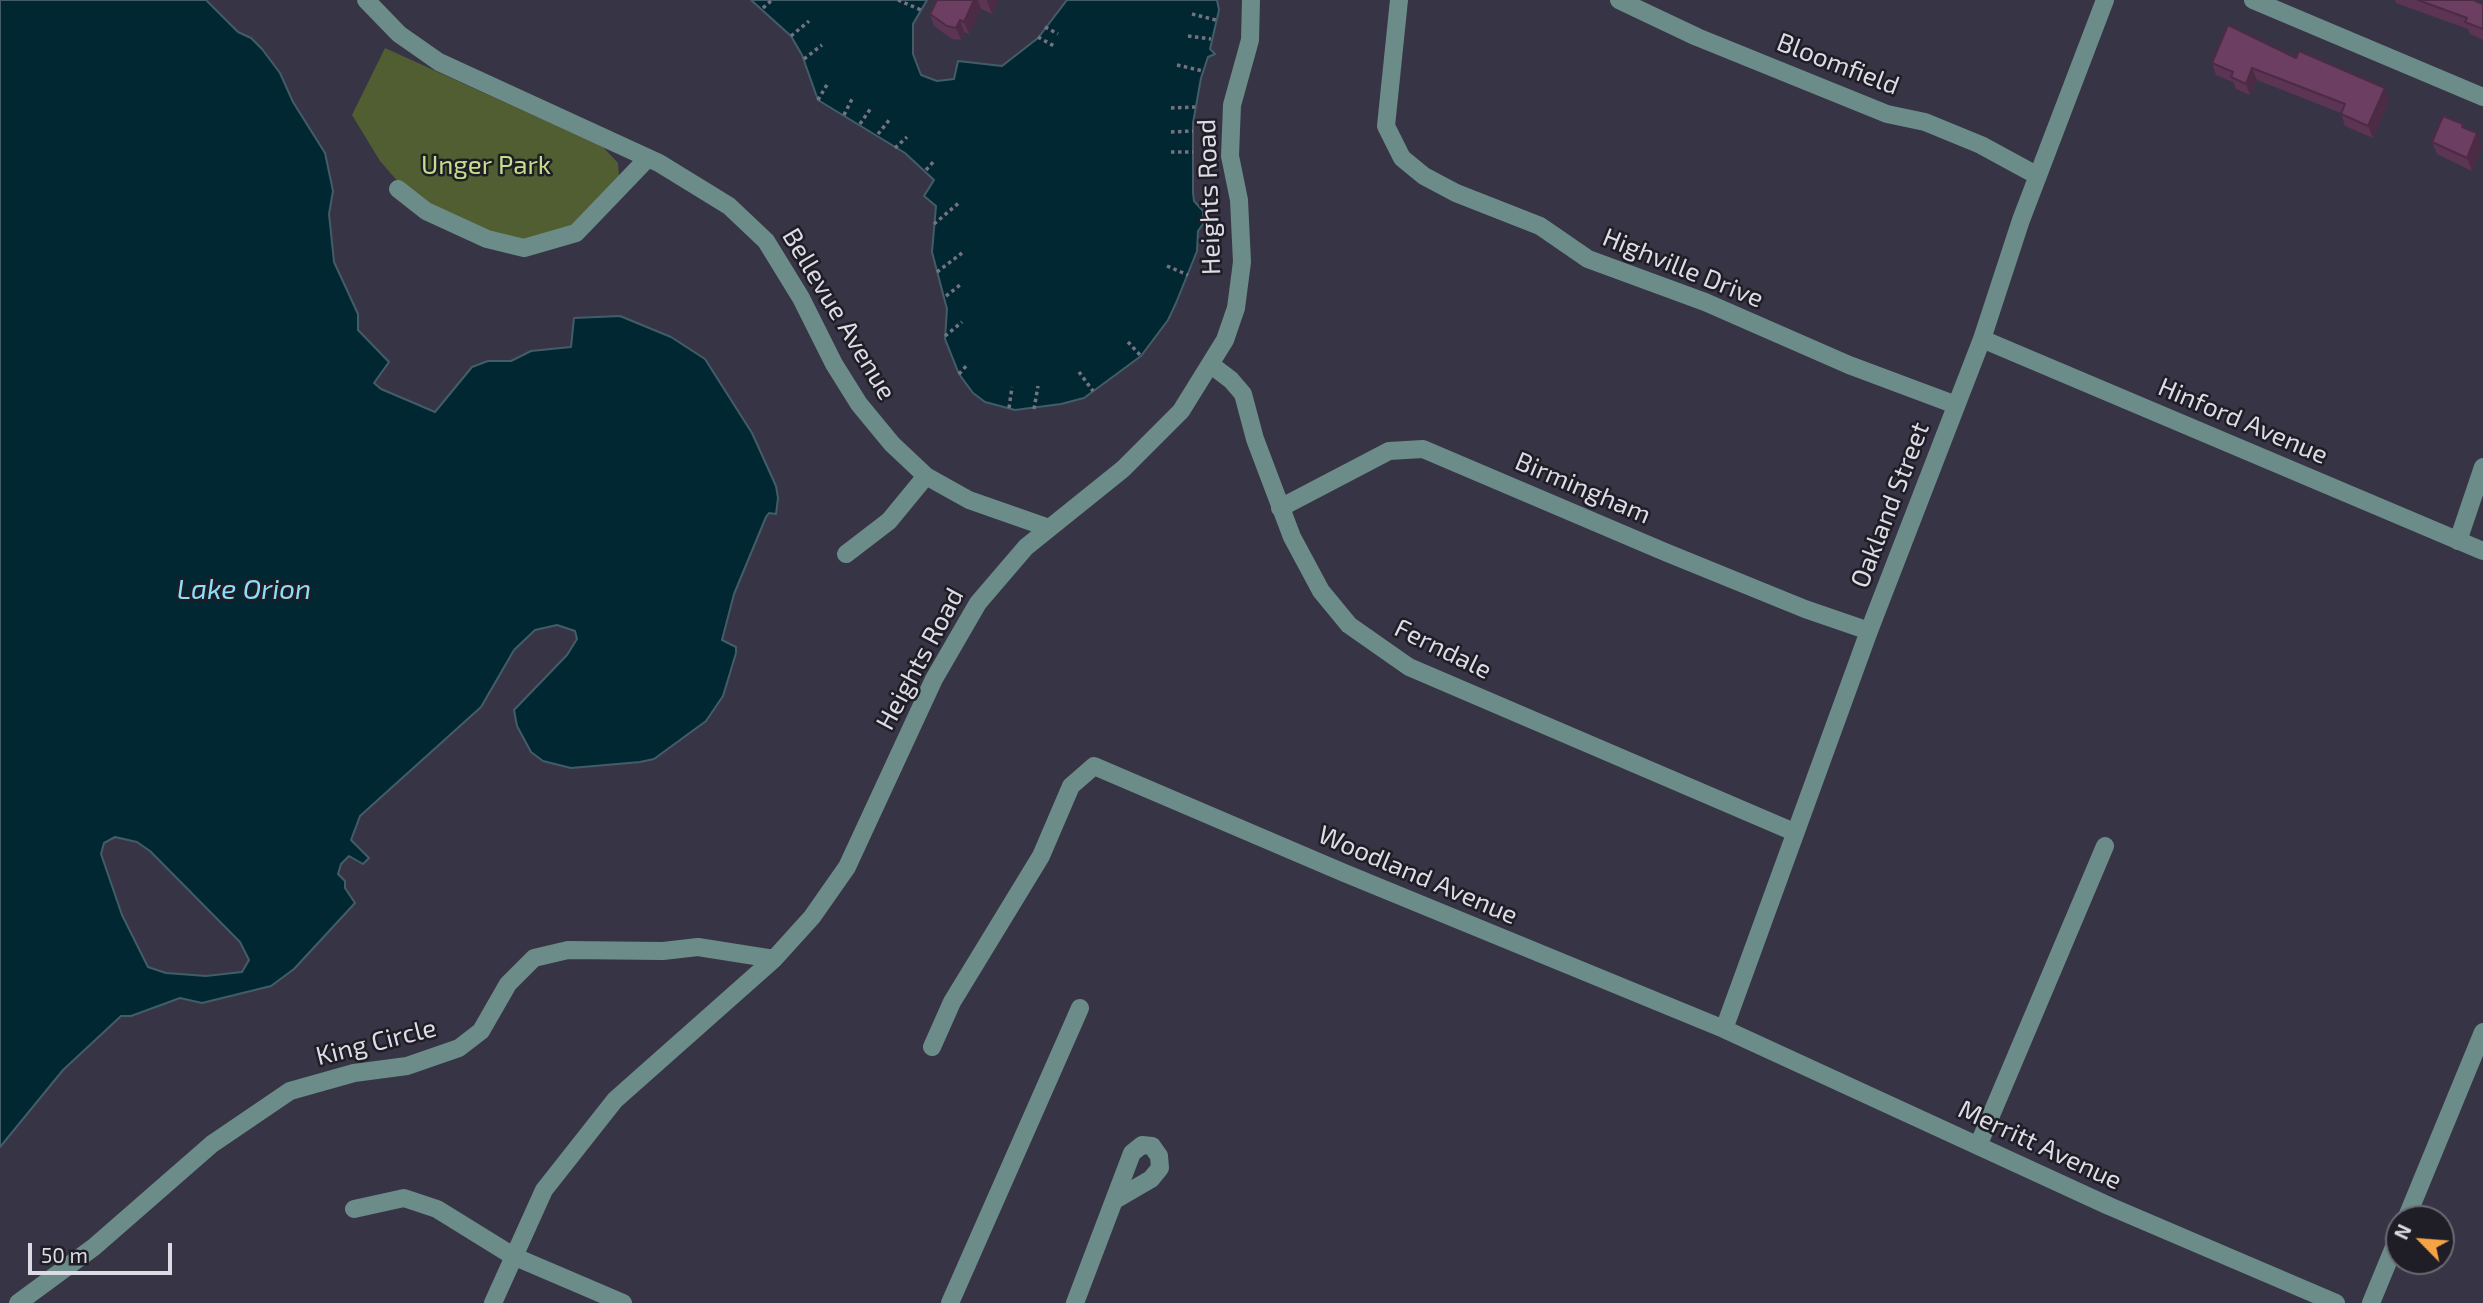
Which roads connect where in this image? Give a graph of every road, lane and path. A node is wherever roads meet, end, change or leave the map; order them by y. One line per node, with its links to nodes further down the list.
1 (366, 0): 42 (street, Bellevue Avenue)
2 (772, 0): 9 (path)
3 (898, 0): 10 (path)
4 (1251, 0): 61 (street, Heights Road)
5 (1399, 0): 67 (street, Highville Drive)
6 (1619, 0): 45 (street, Bloomfield)
7 (2105, 0): 45 (street, Oakland Street)
8 (2253, 0): 26 (street)
9 (763, 8)
10 (921, 10)
11 (1192, 14): 12 (path)
12 (1216, 20)
13 (808, 21): 16 (path)
14 (1045, 27): 15 (path)
15 (1058, 34)
16 (791, 36)
17 (1188, 36): 19 (path)
18 (1038, 37): 21 (path)
19 (1211, 39)
20 (822, 45): 22 (path)
21 (1054, 46)
22 (804, 59)
23 (1177, 65): 24 (path)
24 (1203, 72)
25 (828, 83): 28 (path)
26 (2483, 97)
27 (852, 99): 32 (path)
28 (818, 100)
29 (1195, 107): 31 (path)
30 (872, 108): 34 (path)
31 (1171, 108)
32 (844, 115)
33 (890, 120): 37 (path)
34 (860, 124)
35 (1193, 131): 36 (path)
36 (1171, 132)
37 (878, 134)
38 (906, 137): 39 (path)
39 (895, 148)
40 (1171, 152): 41 (path)
41 (1193, 152)
42 (648, 158): 46 (street); 71 (street, Bellevue Avenue)
43 (936, 160): 44 (path)
44 (926, 170)
45 (2038, 176): 57 (street, Oakland Street)
46 (398, 189)
47 (960, 202): 48 (path)
48 (934, 224)
49 (962, 253): 51 (path)
50 (1167, 266): 52 (path)
51 (937, 272)
52 (1188, 275)
53 (960, 285): 54 (path)
54 (946, 296)
55 (962, 322): 56 (path)
56 (945, 336)
57 (1982, 339): 67 (street, Oakland Street); 74 (street, Hinford Avenue)
58 (1128, 342): 59 (path)
59 (1141, 356)
60 (968, 364): 63 (path)
61 (1210, 364): 72 (street, Ferndale); 73 (street, Heights Road)
62 (1079, 372): 66 (path)
63 (959, 374)
64 (1038, 386): 69 (path)
65 (1012, 387): 68 (path)
66 (1093, 391)
67 (1956, 405): 77 (street, Oakland Street)
68 (1009, 408)
69 (1034, 409)
70 (2483, 467): 74 (street)
71 (926, 476): 73 (street, Bellevue Avenue); 76 (street)
72 (1280, 508): 77 (street, Birmingham); 78 (street, Ferndale)
73 (1049, 528): 80 (street, Heights Road)
74 (2458, 541): 75 (street, Hinford Avenue)
75 (2483, 551)
76 (846, 554)
77 (1869, 631): 78 (street, Oakland Street)
78 (1794, 832): 82 (street, Oakland Street)
79 (2105, 846): 85 (street)
80 (775, 958): 89 (street, Heights Road); 91 (street, King Circle)
81 (1080, 1008): 94 (street)
82 (1724, 1029): 84 (street, Woodland Avenue); 85 (street, Merritt Avenue)
83 (2483, 1031): 87 (street)
84 (932, 1047)
85 (1978, 1146): 96 (street, Merritt Avenue)
86 (1115, 1200): 95 (street)
87 (2412, 1205)
88 (355, 1209): 89 (street)
89 (513, 1256): 92 (street, Heights Road); 93 (street)
90 (2385, 1269): 97 (street)
91 (19, 1303)
92 (492, 1303)
93 (623, 1303)
94 (950, 1303)
95 (1075, 1303)
96 (2336, 1303)
97 (2371, 1303)

